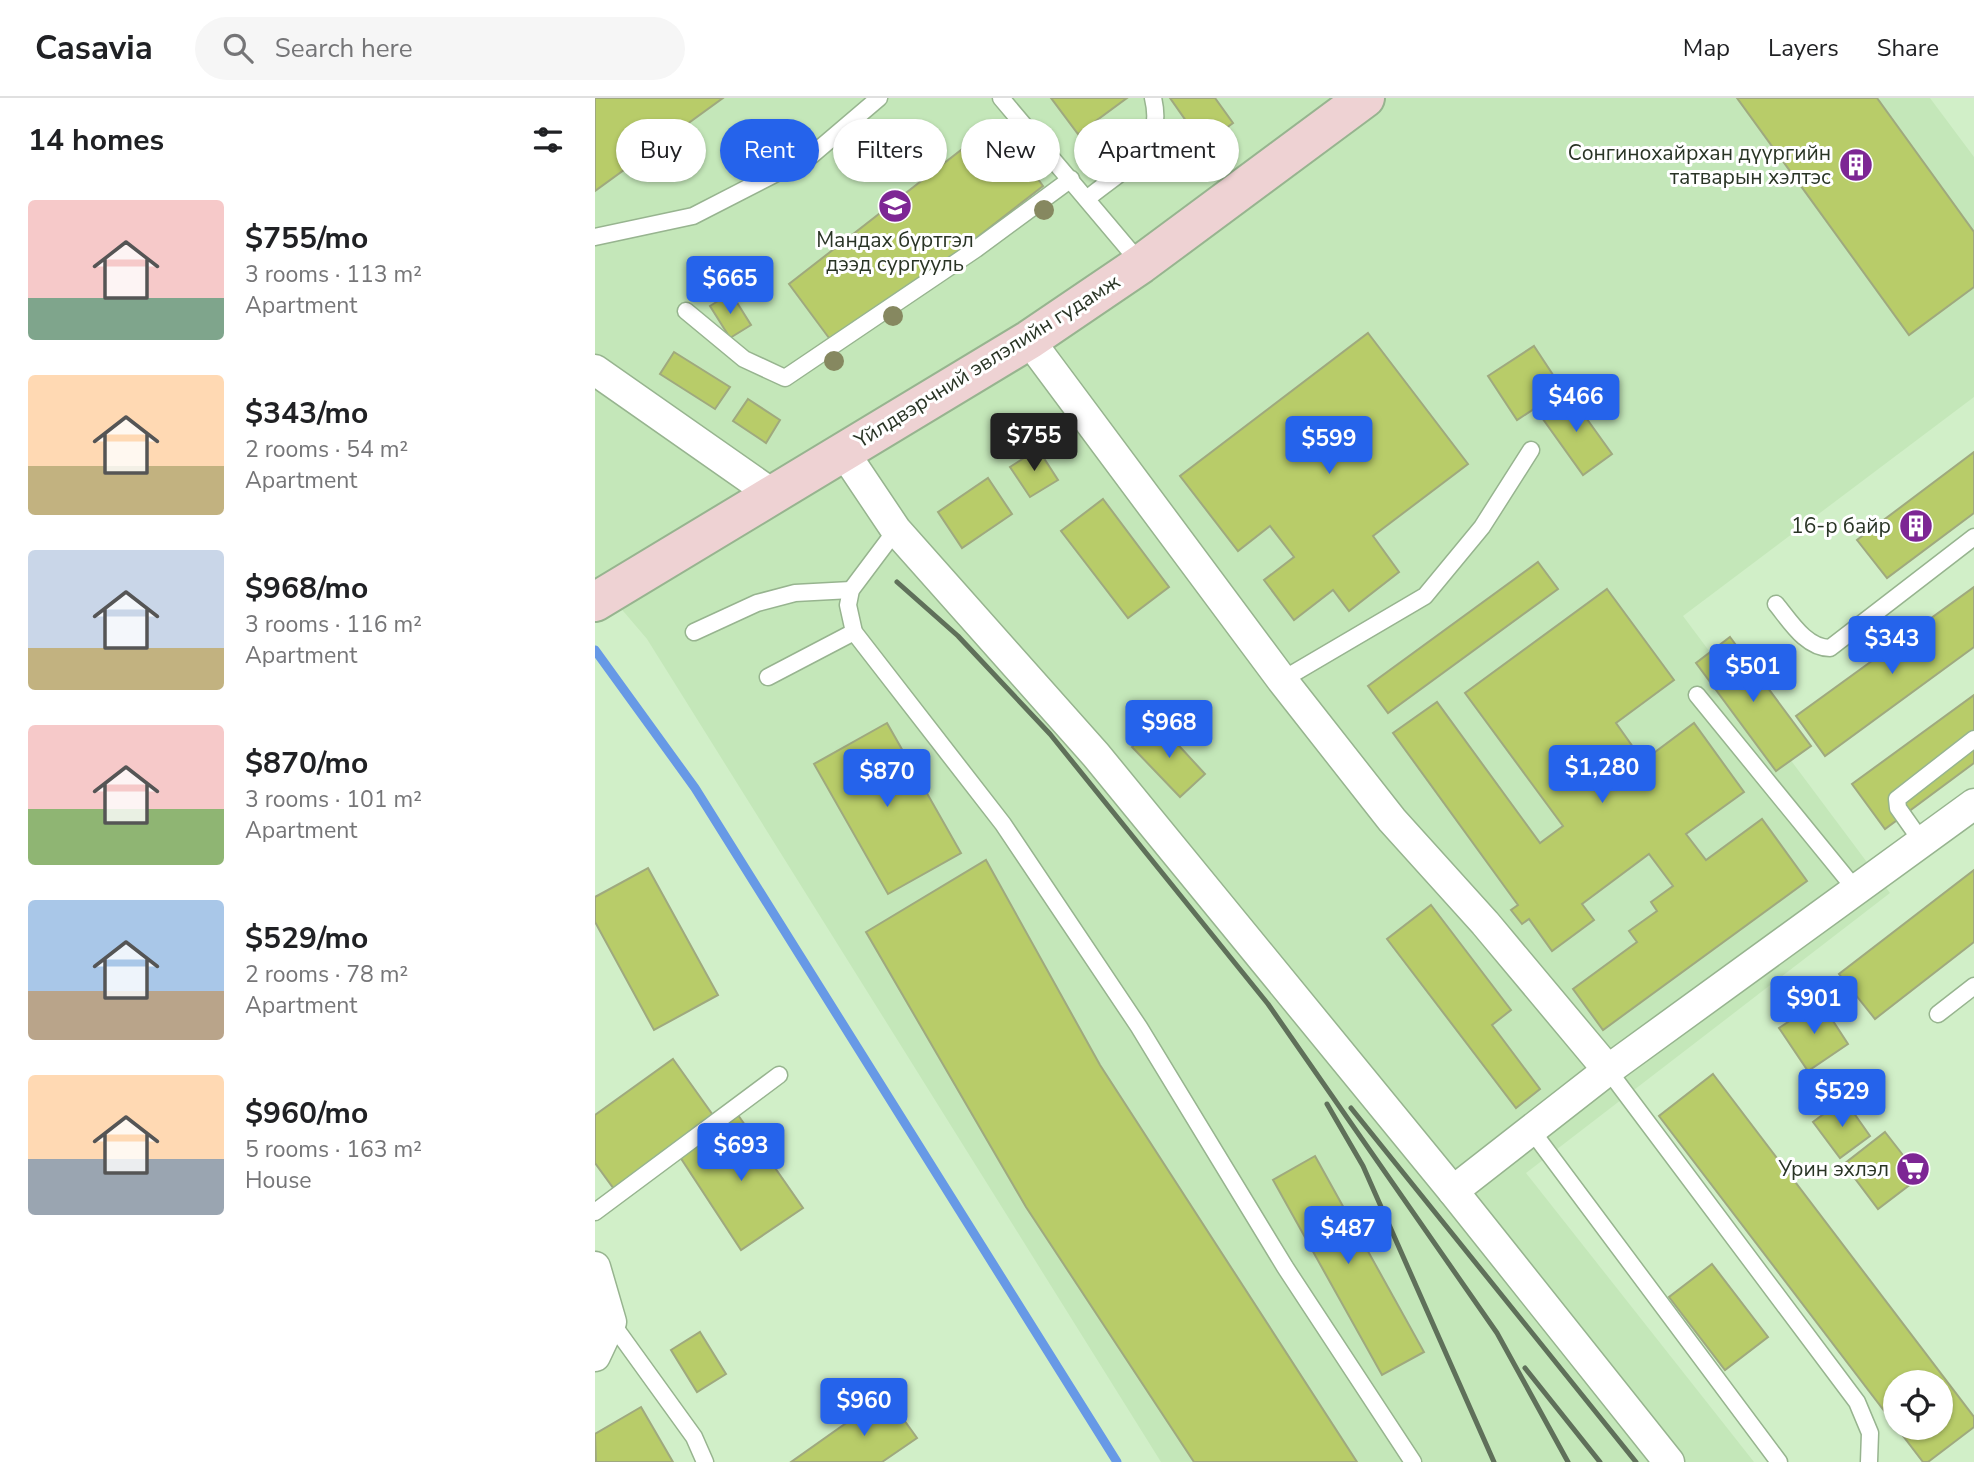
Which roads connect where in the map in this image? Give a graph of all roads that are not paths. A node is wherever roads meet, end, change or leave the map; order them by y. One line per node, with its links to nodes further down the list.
1 (879, 98): 7 (lane)
2 (1001, 98): 5 (lane)
3 (1153, 98): 6 (lane)
4 (1354, 101): 8 (main road, Үйлдвэрчний эвлэлийн гудамж)
5 (1071, 179): 6 (lane); 9 (lane)
6 (1088, 198): 8 (lane)
7 (595, 237)
8 (1141, 264): 10 (main road, Үйлдвэрчний эвлэлийн гудамж)
9 (686, 311)
10 (1029, 340): 13 (main road, Үйлдвэрчний эвлэлийн гудамж); 23 (street)
11 (595, 370): 14 (street)
12 (1531, 450): 23 (lane)
13 (843, 451): 14 (main road, Үйлдвэрчний эвлэлийн гудамж); 15 (street)
14 (772, 494): 18 (main road, Үйлдвэрчний эвлэлийн гудамж)
15 (896, 530): 17 (lane); 34 (street)
16 (1974, 537): 19 (lane)
17 (851, 590): 20 (lane); 21 (lane)
18 (595, 602)
19 (1776, 604)
20 (694, 632)
21 (854, 632): 22 (lane); 40 (lane)
22 (768, 677)
23 (1282, 680): 31 (street)
24 (1697, 695): 28 (lane)
25 (1974, 739): 27 (lane)
26 (1974, 804): 27 (street)
27 (1922, 842): 28 (street)
28 (1856, 890): 31 (street)
29 (1974, 986): 30 (lane)
30 (1938, 1014)
31 (1608, 1070): 33 (street); 43 (lane)
32 (779, 1075): 35 (lane)
33 (1532, 1131): 34 (street); 42 (lane)
34 (1454, 1191): 41 (street)
35 (595, 1212)
36 (595, 1267): 37 (street)
37 (611, 1322): 38 (street); 39 (lane)
38 (595, 1356)
39 (705, 1462)
40 (1412, 1462)
41 (1669, 1462)
42 (1779, 1462)
43 (1869, 1462)

